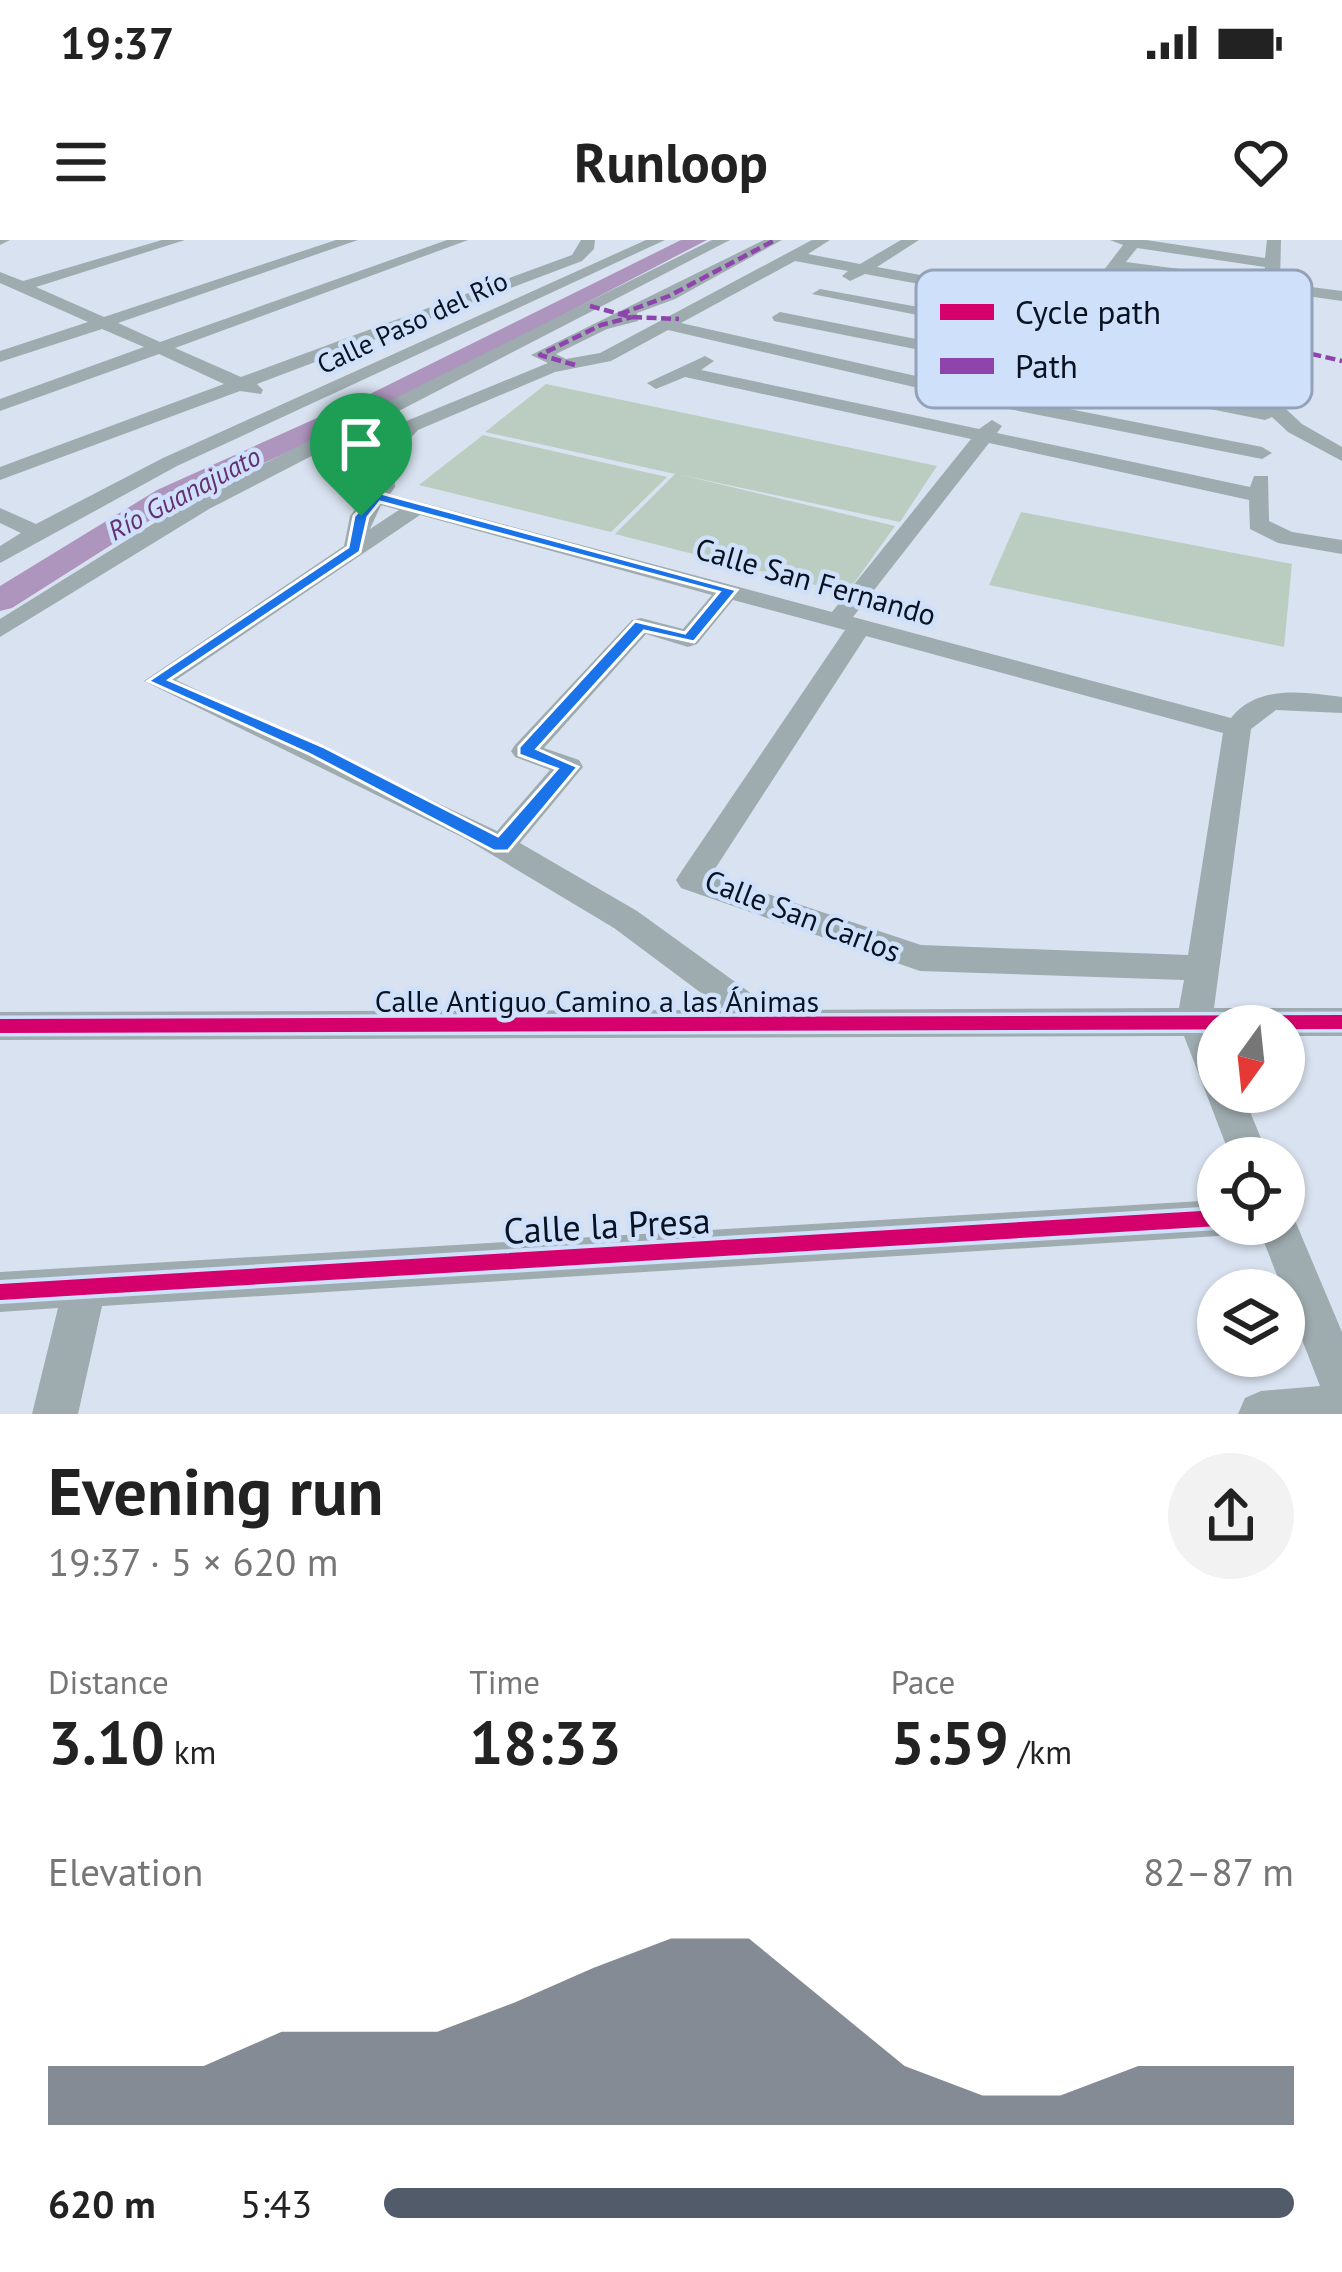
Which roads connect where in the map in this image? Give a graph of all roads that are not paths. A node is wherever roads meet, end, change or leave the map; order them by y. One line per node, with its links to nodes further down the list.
1 (178, 240): 25 (street)
2 (351, 240): 14 (street)
3 (461, 240): 22 (street)
4 (588, 240): 44 (street)
5 (615, 240): 12 (street)
6 (723, 240): 30 (street)
7 (775, 240): 32 (street)
8 (823, 240): 15 (street)
9 (912, 240): 21 (street)
10 (1274, 240): 16 (street)
11 (1128, 241): 16 (street); 17 (street)
12 (649, 244): 46 (street, Calle Paso del Río)
13 (284, 247): 14 (street)
14 (303, 255): 22 (street); 35 (street)
15 (794, 256): 21 (street); 34 (street)
16 (1273, 264): 20 (street)
17 (1117, 265): 18 (street); 19 (street)
18 (1113, 270)
19 (1151, 270)
20 (1273, 270)
21 (858, 272): 24 (street); 28 (street)
22 (364, 274): 38 (street)
23 (0, 277): 25 (street)
24 (916, 282)
25 (23, 286): 26 (street); 35 (street)
26 (0, 293)
27 (1312, 293): 29 (street)
28 (820, 294): 31 (street); 33 (street)
29 (1342, 296)
30 (590, 306): 32 (street); 65 (street)
31 (916, 312)
32 (626, 316): 34 (street); 40 (street)
33 (780, 317): 36 (street); 37 (street)
34 (673, 322): 36 (street); 40 (street)
35 (103, 324): 38 (street); 39 (street)
36 (736, 344): 41 (street); 43 (street)
37 (916, 345)
38 (164, 349): 44 (street); 45 (street)
39 (0, 357)
40 (575, 364): 55 (street)
41 (687, 372): 42 (street); 51 (street)
42 (656, 383)
43 (916, 383)
44 (244, 386): 46 (street); 54 (street)
45 (0, 405)
46 (293, 406): 59 (street, Calle Paso del Río)
47 (1005, 408): 51 (street)
48 (1034, 408): 52 (street)
49 (1264, 408): 52 (street)
50 (1265, 408): 53 (street)
51 (983, 438): 56 (street); 64 (street)
52 (1262, 453): 56 (street)
53 (1342, 455)
54 (0, 474)
55 (377, 496): 57 (street, Calle San Fernando); 61 (street)
56 (1260, 496): 60 (street)
57 (418, 507): 61 (street); 63 (street, Calle San Fernando)
58 (4, 522): 59 (street)
59 (36, 532): 62 (street, Calle Paso del Río)
60 (1342, 547)
61 (355, 549): 68 (street)
62 (0, 556)
63 (729, 590): 64 (street, Calle San Fernando); 68 (street)
64 (848, 626): 67 (street, Calle San Fernando); 69 (street, Calle San Carlos)
65 (0, 630)
66 (1342, 705): 67 (street)
67 (1237, 728): 69 (street)
68 (501, 846): 72 (street)
69 (1203, 968): 70 (street)
70 (1195, 1019): 71 (street, Calle Antiguo Camino a las Ánimas); 72 (street, Calle Antiguo Camino a las Ánimas); 73 (street)
71 (1342, 1022)
72 (767, 1024): 74 (street, Calle Antiguo Camino a las Ánimas)
73 (1197, 1024)
74 (0, 1026)
75 (1197, 1219): 77 (street, Calle la Presa)
76 (1285, 1245): 79 (street)
77 (85, 1286): 78 (street, Calle la Presa); 81 (street)
78 (0, 1292)
79 (1342, 1386)
80 (1342, 1407): 82 (street)
81 (55, 1414)
82 (1261, 1414)

